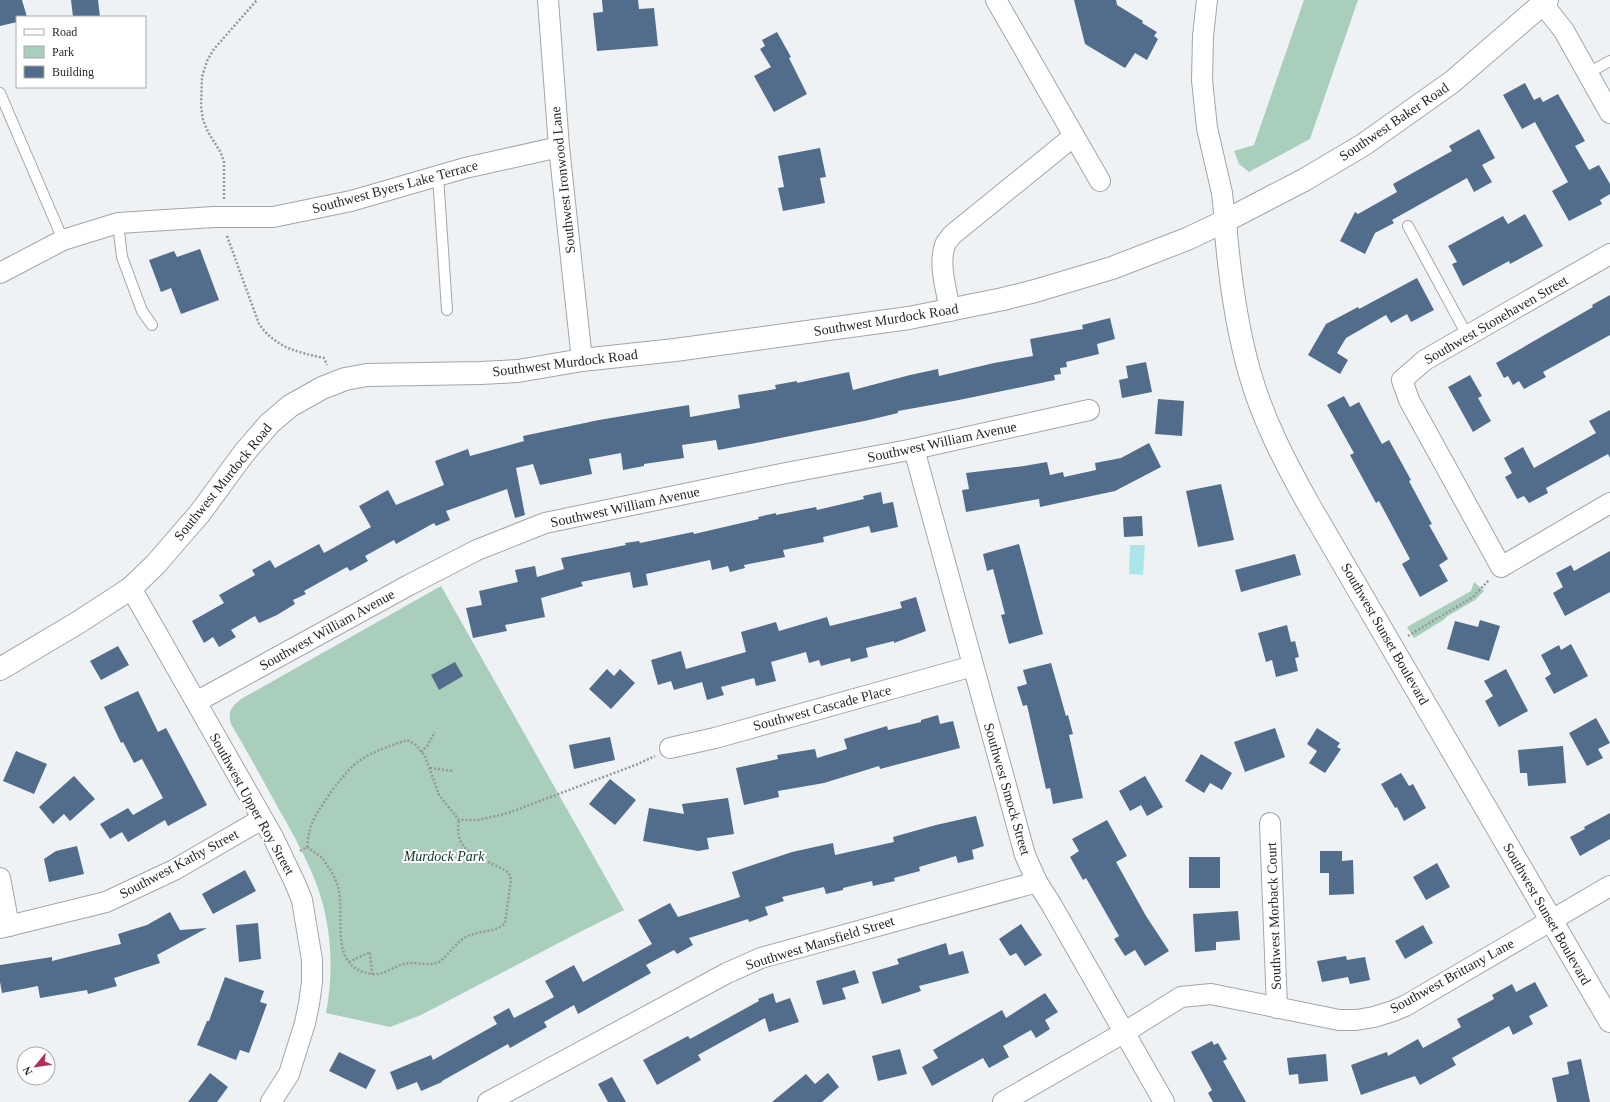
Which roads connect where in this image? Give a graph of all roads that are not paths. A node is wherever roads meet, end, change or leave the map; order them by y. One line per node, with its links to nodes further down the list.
1 (548, 0): 10 (street, Southwest Ironwood Lane)
2 (996, 0): 9 (street)
3 (1207, 0): 13 (street)
4 (1545, 2): 6 (street); 13 (main road, Southwest Baker Road)
5 (1610, 61): 6 (lane)
6 (1588, 73): 8 (street)
7 (0, 93): 16 (lane)
8 (1610, 113)
9 (1074, 136): 12 (street); 20 (street)
10 (559, 146): 11 (street, Southwest Byers Lake Terrace); 23 (street, Southwest Ironwood Lane)
11 (438, 176): 14 (street, Southwest Byers Lake Terrace); 19 (lane)
12 (1100, 181)
13 (1225, 221): 20 (main road, Southwest Murdock Road); 37 (main road, Southwest Sunset Boulevard)
14 (118, 223): 16 (street, Southwest Byers Lake Terrace); 21 (lane)
15 (1408, 226): 22 (lane)
16 (63, 240): 18 (street, Southwest Byers Lake Terrace)
17 (1610, 254): 22 (street, Southwest Stonehaven Street)
18 (0, 272)
19 (447, 310)
20 (950, 311): 23 (main road, Southwest Murdock Road)
21 (152, 325)
22 (1467, 335): 26 (street, Southwest Stonehaven Street)
23 (582, 360): 27 (main road, Southwest Murdock Road)
24 (1089, 410): 25 (street, Southwest William Avenue)
25 (914, 449): 28 (street, Southwest Smock Street); 30 (street, Southwest William Avenue)
26 (1610, 503)
27 (131, 588): 29 (main road, Southwest Murdock Road); 30 (street, Southwest Upper Roy Street)
28 (973, 666): 31 (street, Southwest Cascade Place); 35 (street, Southwest Smock Street)
29 (0, 669)
30 (196, 702): 32 (street, Southwest Upper Roy Street)
31 (670, 748)
32 (262, 819): 38 (street, Southwest Kathy Street); 42 (street, Southwest Upper Roy Street)
33 (1270, 823): 39 (street, Southwest Morback Court)
34 (0, 878): 38 (street)
35 (1037, 882): 41 (street, Southwest Smock Street); 43 (street, Southwest Mansfield Street)
36 (1610, 886): 37 (street, Southwest Brittany Lane)
37 (1551, 920): 39 (street, Southwest Brittany Lane); 40 (main road, Southwest Sunset Boulevard)
38 (4, 927)
39 (1277, 1008): 41 (street, Southwest Brittany Lane)
40 (1610, 1021)
41 (1125, 1032): 44 (street, Southwest Brittany Lane); 45 (street, Southwest Smock Street)
42 (280, 1099)
43 (488, 1102)
44 (1003, 1102)
45 (1164, 1102)

